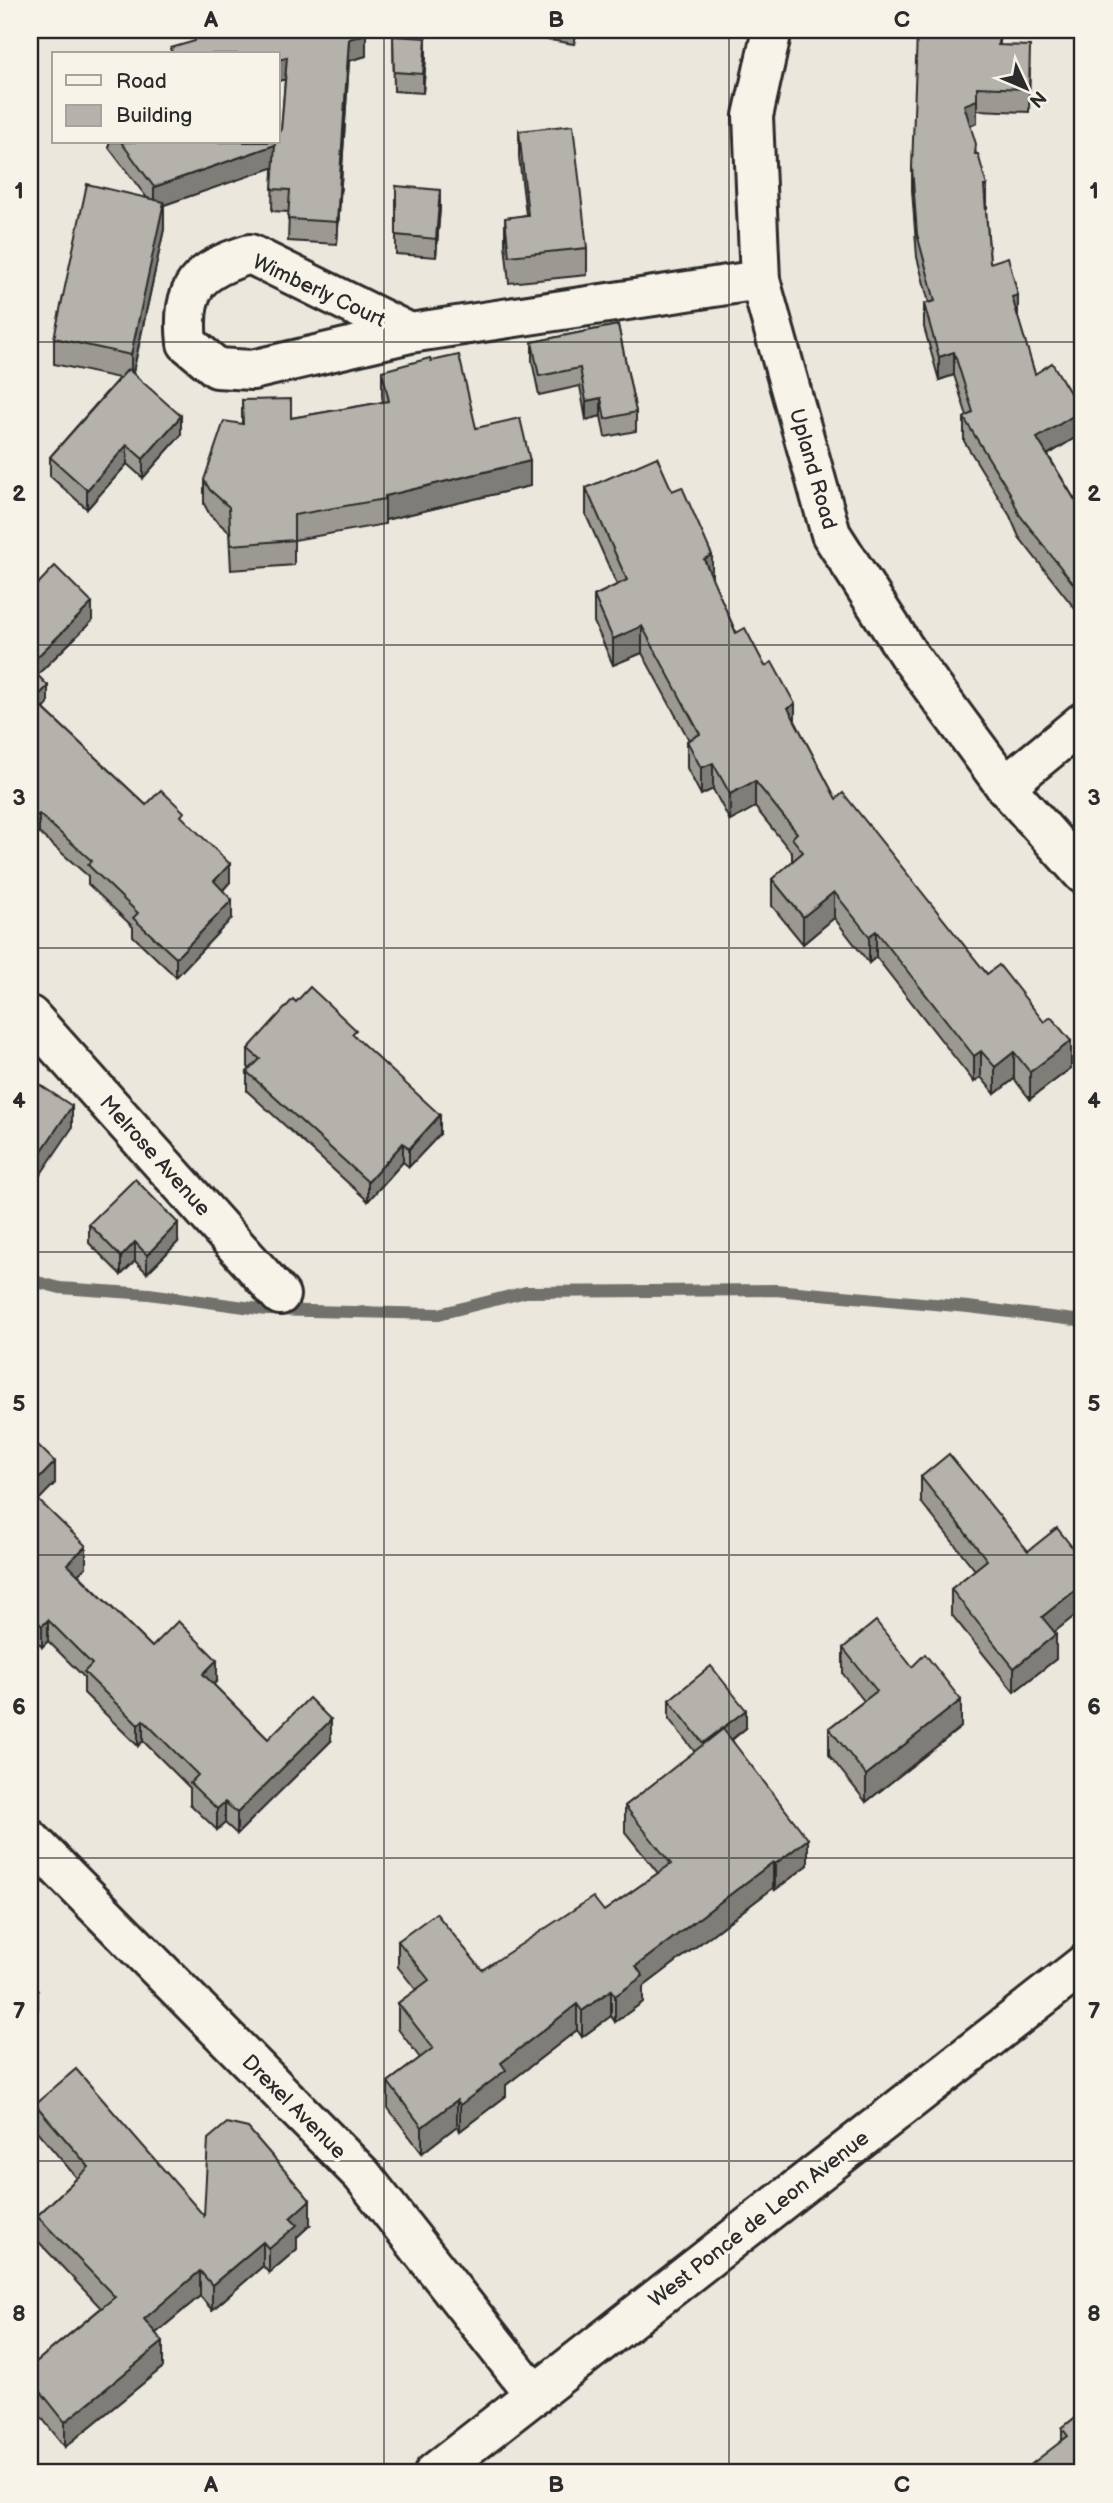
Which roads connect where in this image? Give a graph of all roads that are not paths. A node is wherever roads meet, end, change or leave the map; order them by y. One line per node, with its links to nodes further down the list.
1 (772, 30): 2 (street, Upland Road)
2 (760, 280): 3 (street, Wimberly Court); 5 (street, Upland Road)
3 (410, 333): 3 (street, Wimberly Court)
4 (1083, 722): 5 (street)
5 (1005, 786): 6 (street, Upland Road)
6 (1083, 874)
7 (30, 1016): 8 (street, Melrose Avenue)
8 (280, 1295)
9 (30, 1839): 11 (street, Drexel Avenue)
10 (1083, 1965): 11 (street, West Ponce de Leon Avenue)
11 (535, 2395): 12 (street, West Ponce de Leon Avenue)
12 (434, 2473)

